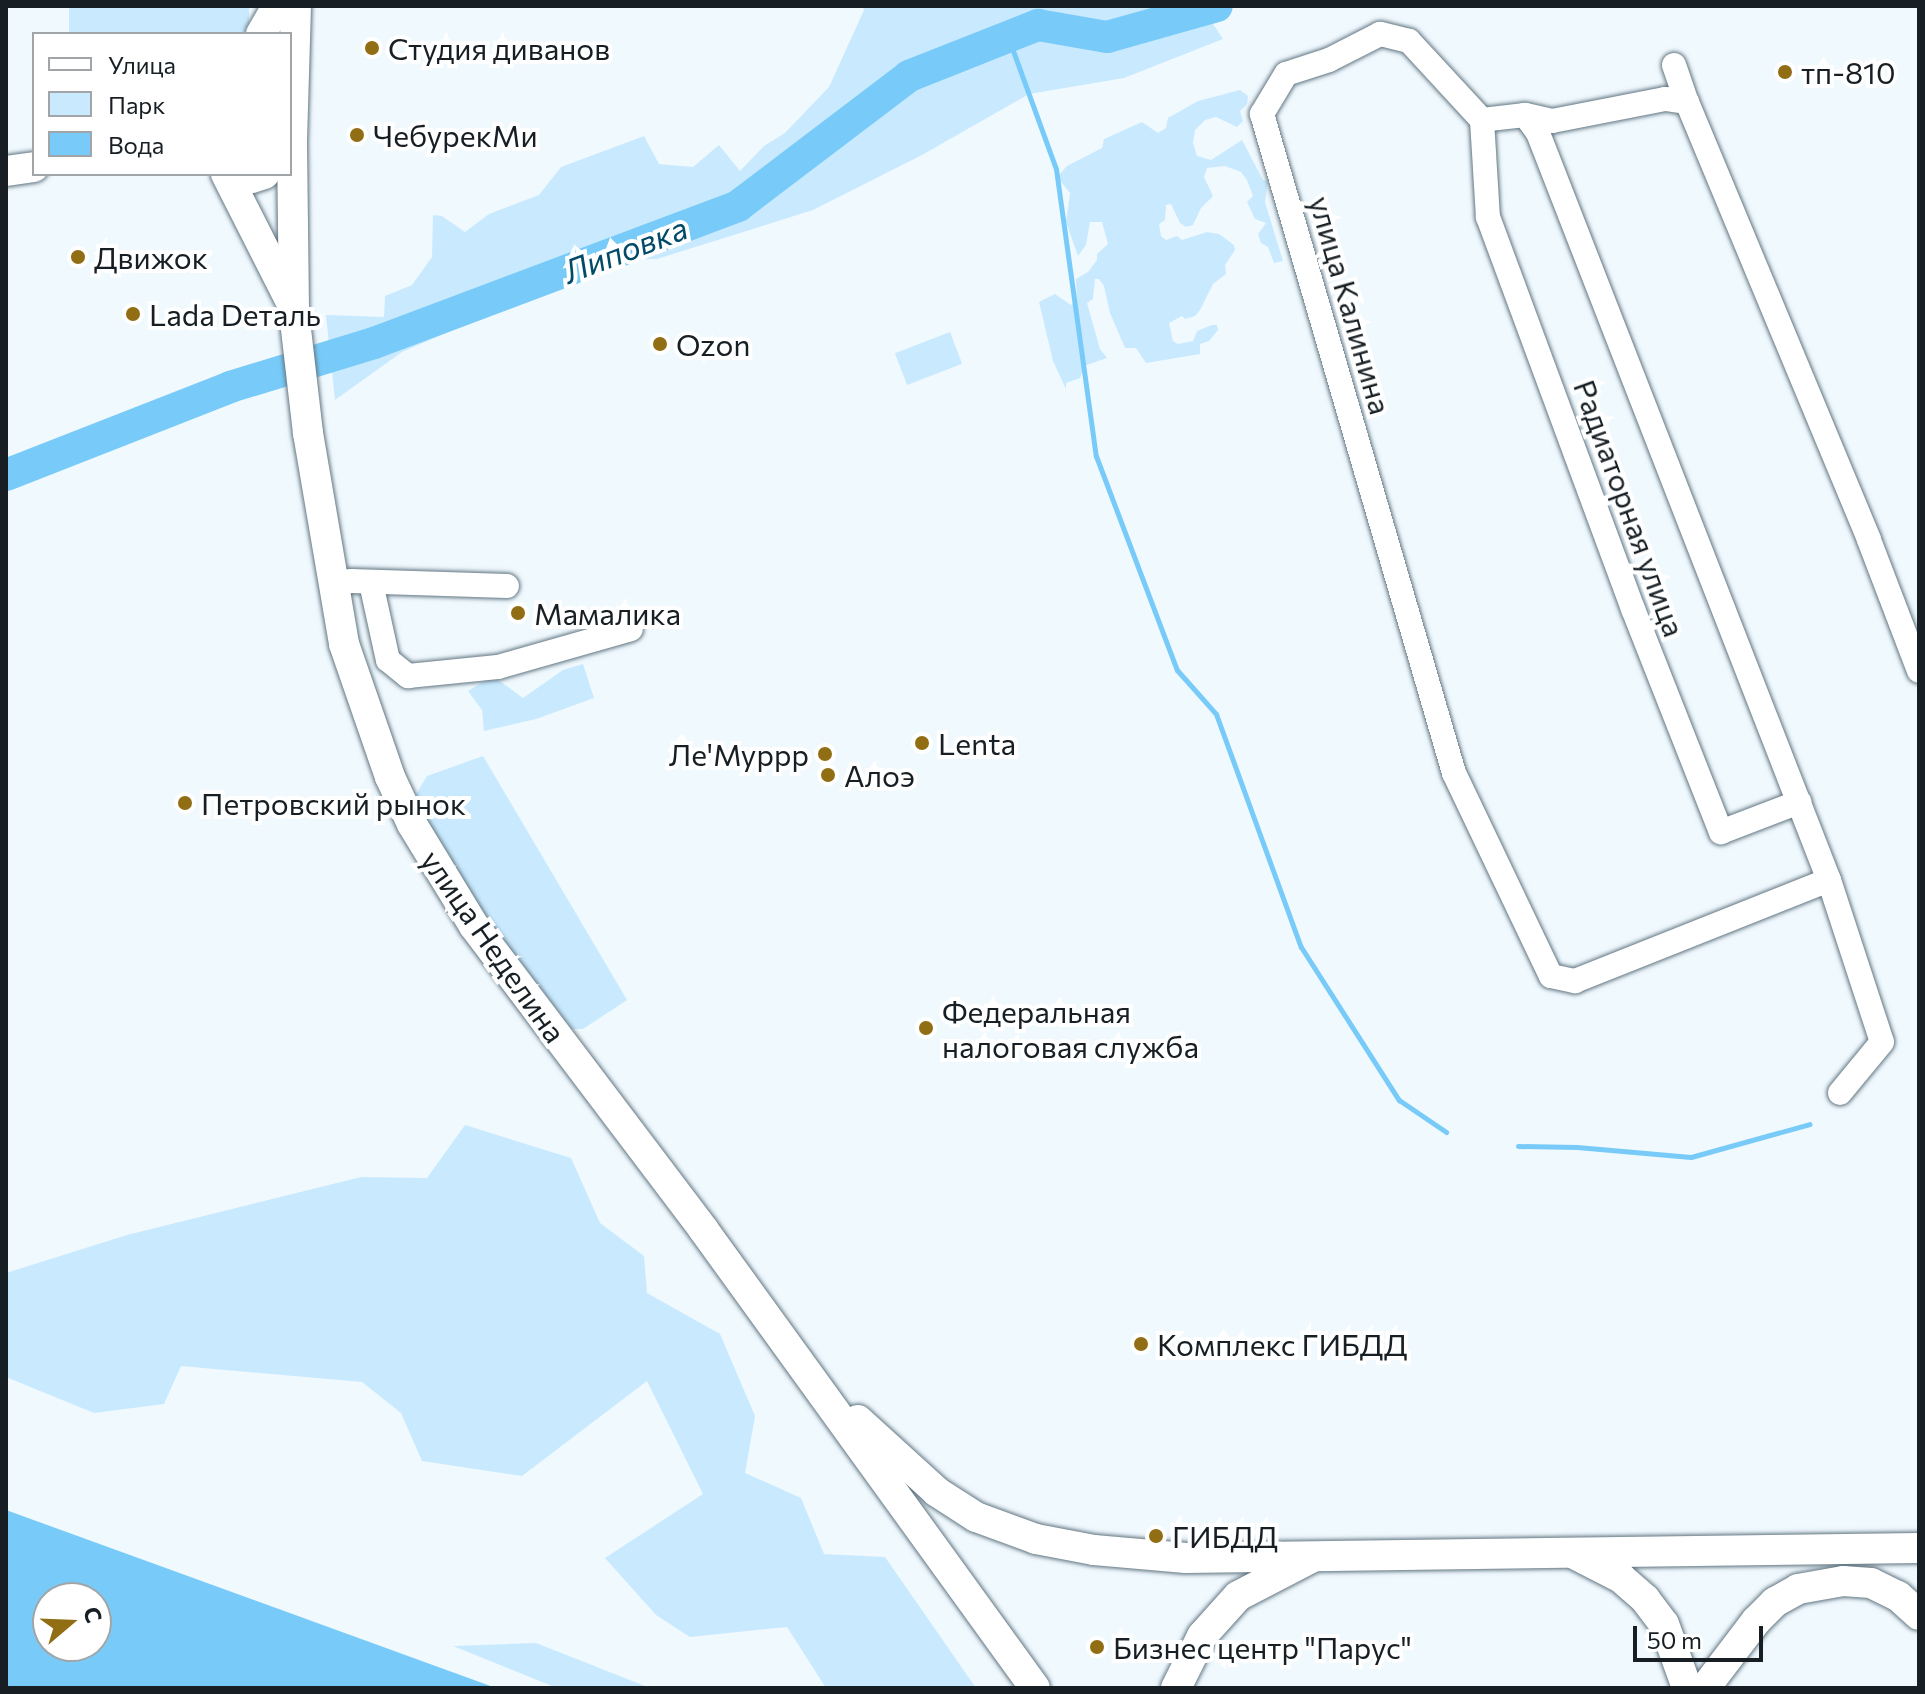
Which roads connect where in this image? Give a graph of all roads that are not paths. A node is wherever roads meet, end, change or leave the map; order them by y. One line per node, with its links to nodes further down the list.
1 (277, 6): 3 (main road)
2 (296, 6): 6 (main road)
3 (262, 32)
4 (1674, 65): 5 (street)
5 (1687, 102): 7 (street); 20 (street)
6 (292, 106)
7 (1525, 115): 8 (street); 21 (street, Радиаторная улица)
8 (1482, 120): 21 (street, Радиаторная улица); 22 (street, улица Калинина)
9 (32, 147): 10 (main road)
10 (6, 151)
11 (32, 167): 12 (main road)
12 (6, 171)
13 (227, 176): 15 (main road)
14 (292, 176): 15 (main road)
15 (294, 310): 17 (main road, улица Неделина)
16 (371, 583): 17 (street); 18 (street); 19 (street)
17 (332, 585): 24 (main road, улица Неделина)
18 (507, 586)
19 (631, 629)
20 (1917, 663)
21 (1799, 802): 22 (street, Радиаторная улица)
22 (1829, 880): 23 (street, Радиаторная улица)
23 (1840, 1093)
24 (812, 1379): 27 (main road); 29 (main road)
25 (1919, 1548): 26 (main road)
26 (1564, 1551): 27 (main road); 31 (main road)
27 (1316, 1555): 30 (main road)
28 (1919, 1615): 32 (main road)
29 (1035, 1688)
30 (1176, 1688)
31 (1687, 1688)
32 (1705, 1688)

